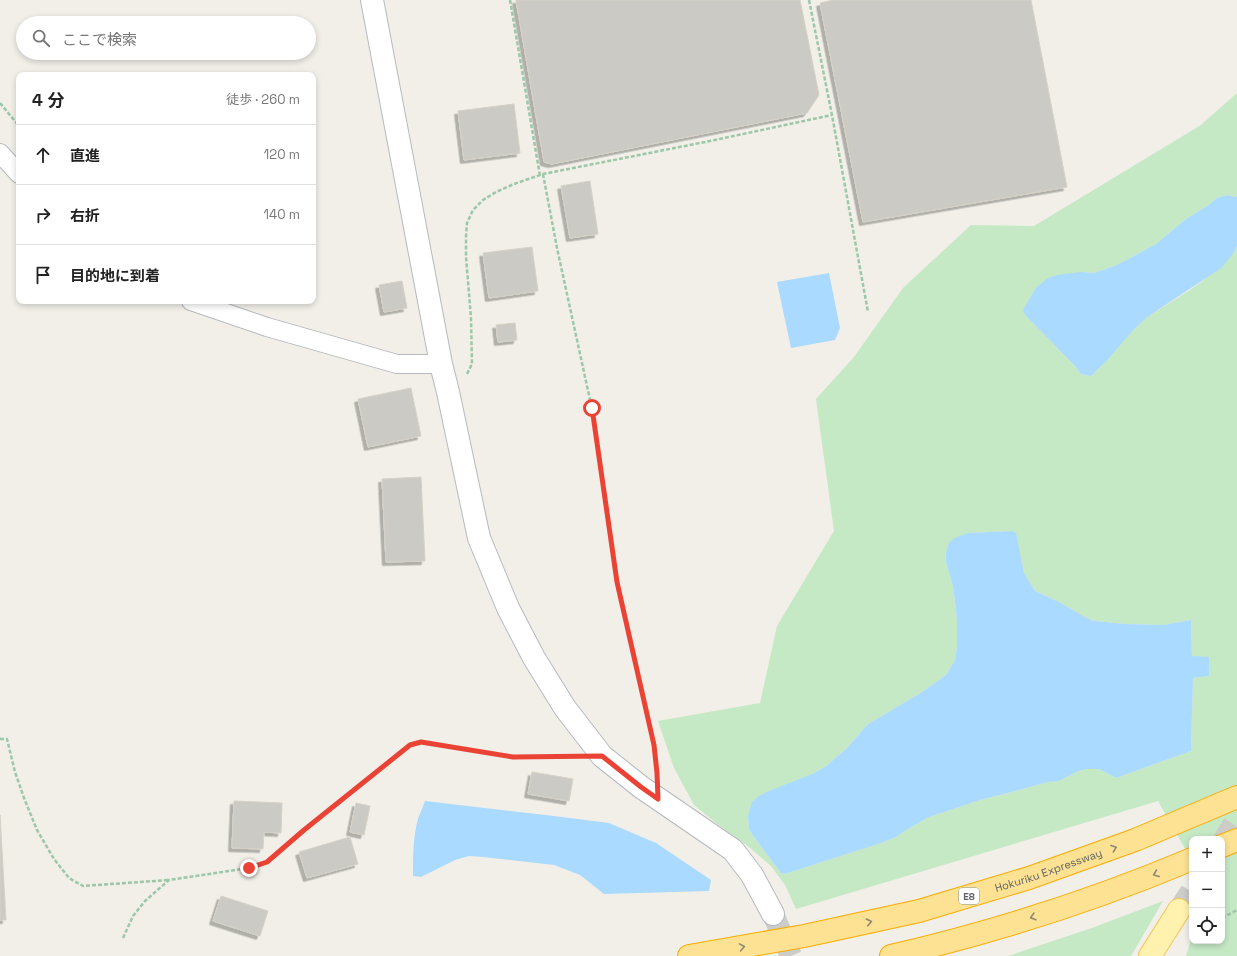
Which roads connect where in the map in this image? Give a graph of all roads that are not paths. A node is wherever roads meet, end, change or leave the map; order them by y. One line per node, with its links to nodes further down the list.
1 (372, 0): 5 (street)
2 (0, 153): 3 (street)
3 (16, 171)
4 (200, 304): 5 (street)
5 (441, 364): 11 (street)
6 (1237, 797): 12 (highway, Hokuriku Expressway / E8, one-way to 6)
7 (1237, 840): 8 (highway)
8 (1225, 845)
9 (1189, 860): 13 (highway, one-way to 13)
10 (1179, 910): 14 (main road)
11 (773, 914)
12 (689, 956)
13 (891, 956)
14 (1150, 956)

